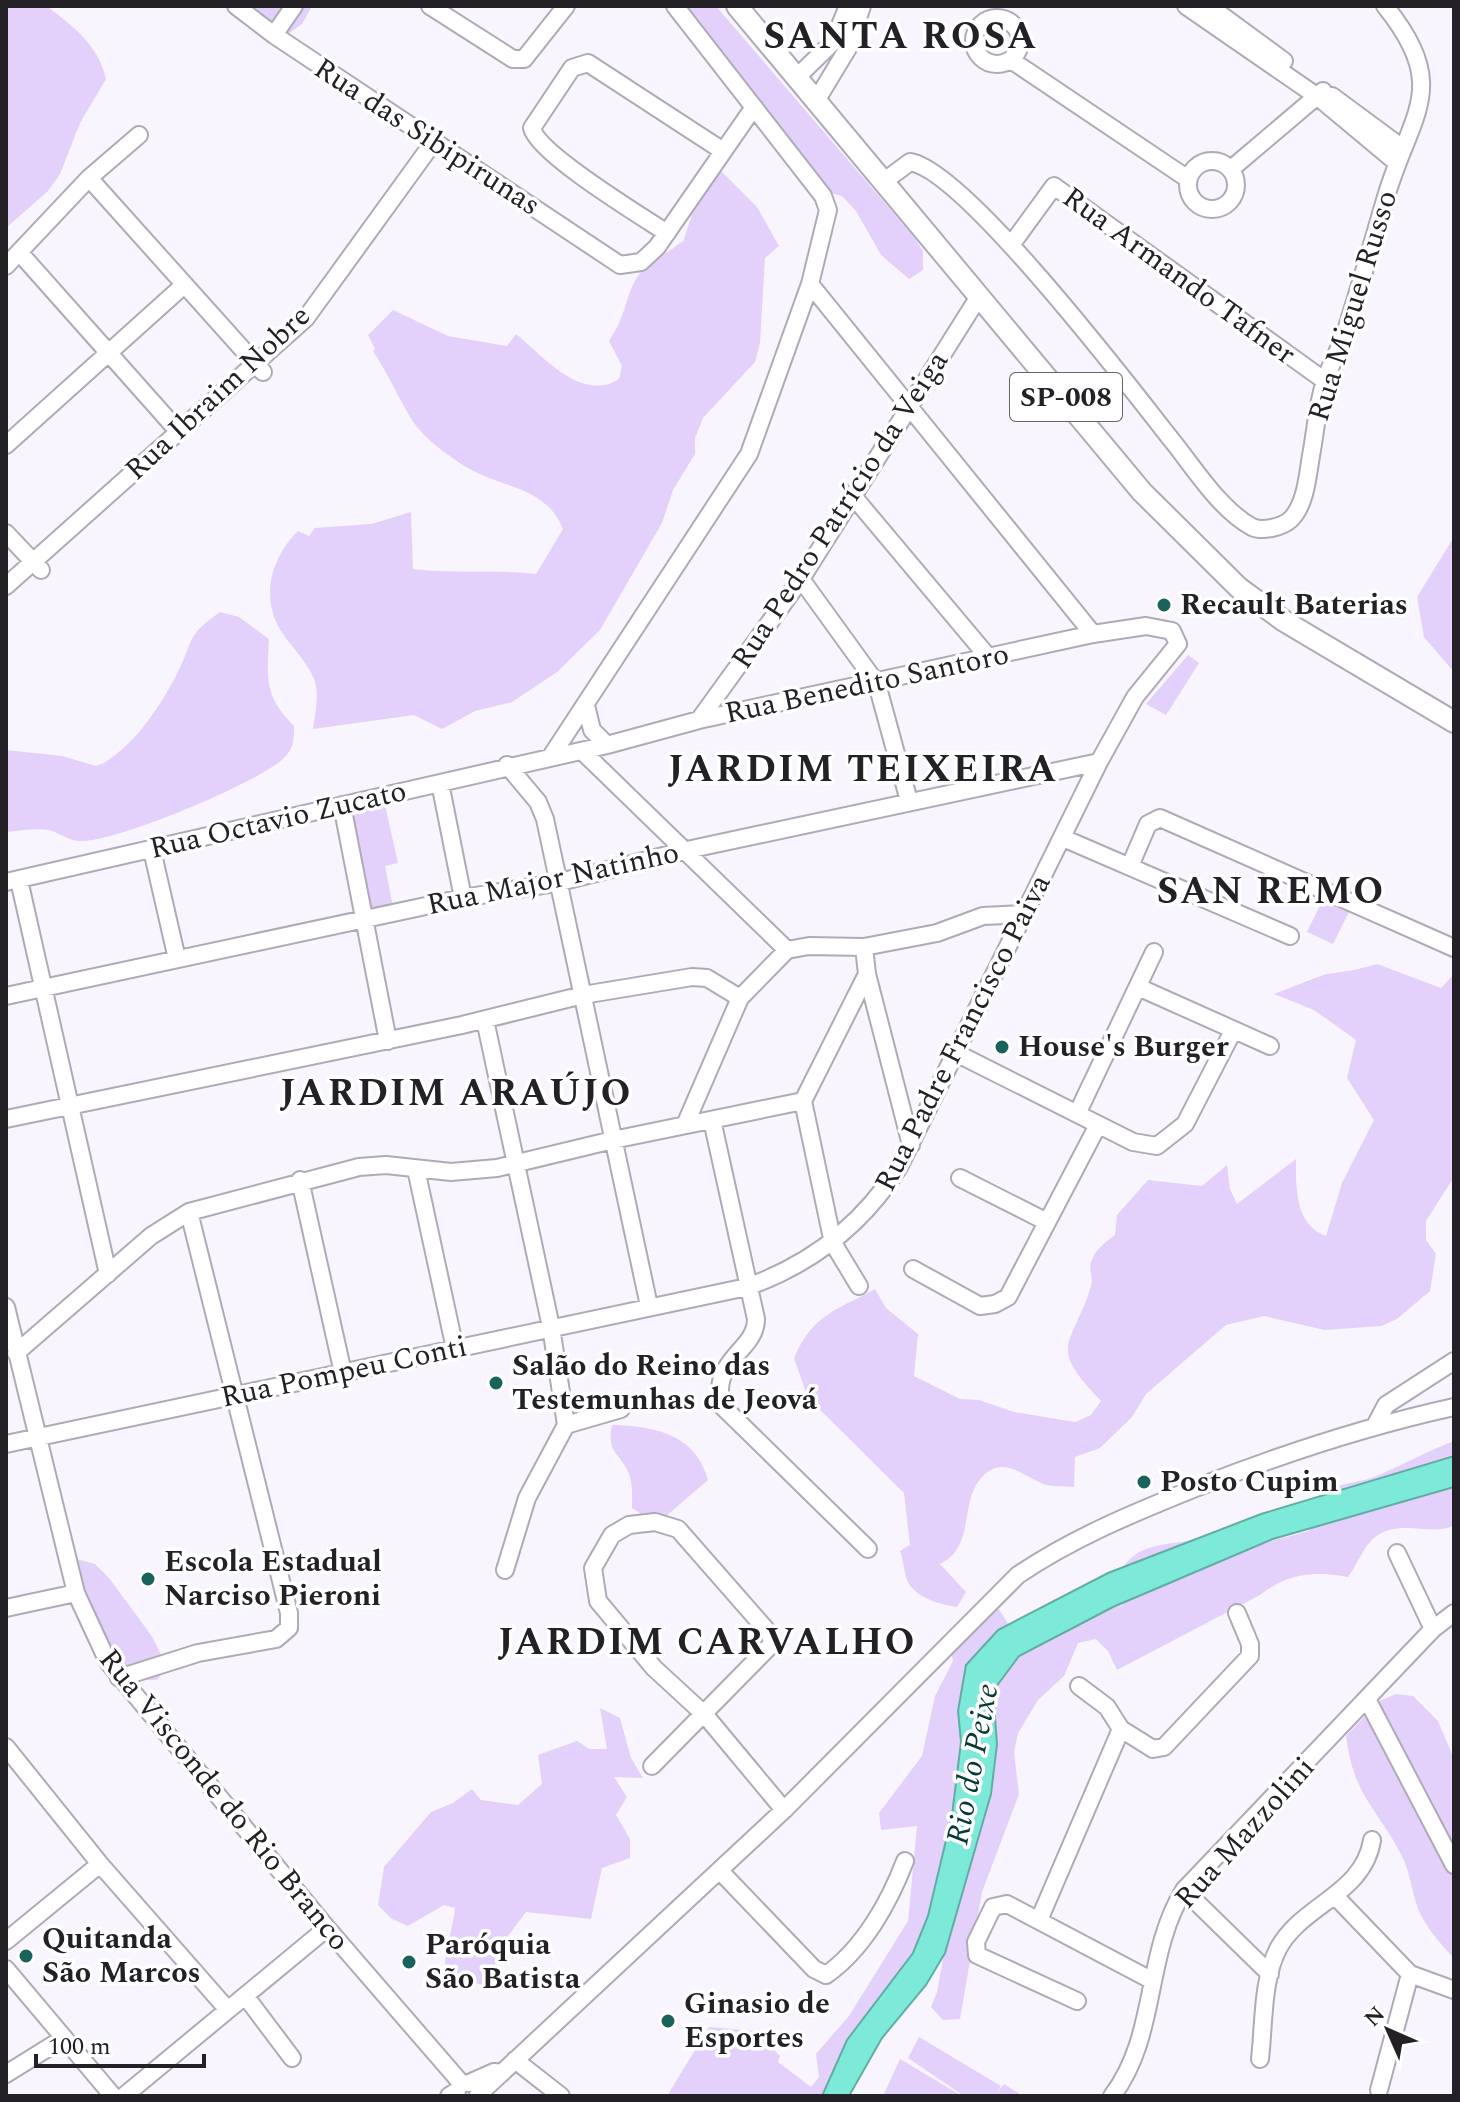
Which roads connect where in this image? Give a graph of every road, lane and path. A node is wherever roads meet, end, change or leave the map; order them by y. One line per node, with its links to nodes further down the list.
1 (236, 6): 13 (street, Rua das Sibipirunas)
2 (294, 6): 13 (street)
3 (430, 6): 4 (street)
4 (566, 6)
5 (675, 6): 19 (street)
6 (737, 6): 16 (main road, SP-008)
7 (848, 6): 14 (street)
8 (862, 6): 14 (street)
9 (1186, 6): 17 (street)
10 (1209, 6): 17 (street)
11 (1385, 6): 23 (street, Rua Miguel Russo)
12 (1002, 12): 15 (street); 15 (street)
13 (274, 35): 21 (street, Rua das Sibipirunas)
14 (841, 45): 16 (street); 18 (street)
15 (1011, 60): 26 (street)
16 (796, 78): 18 (main road, SP-008)
17 (1321, 94): 23 (street); 24 (street)
18 (816, 101): 27 (main road, SP-008)
19 (754, 107): 22 (street); 32 (street)
20 (139, 135): 25 (street)
21 (435, 140): 28 (street, Rua das Sibipirunas); 36 (street, Rua Ibraim Nobre)
22 (723, 151): 28 (street); 28 (street)
23 (1399, 155): 37 (street, Rua Miguel Russo)
24 (1231, 169): 26 (street); 26 (street)
25 (89, 178): 30 (street); 33 (street)
26 (1188, 179)
27 (883, 182): 29 (street, Rua Miguel Russo); 34 (main road, SP-008)
28 (667, 233)
29 (1011, 245): 37 (street, Rua Armando Tafner); 37 (street, Rua Miguel Russo)
30 (19, 252): 31 (street); 35 (street)
31 (6, 266)
32 (810, 284): 38 (street); 50 (street)
33 (184, 285): 35 (street); 36 (street)
34 (978, 298): 38 (street, Rua Pedro Patrício da Veiga); 52 (main road, SP-008)
35 (109, 351): 39 (street); 40 (street)
36 (259, 368): 39 (street, Rua Ibraim Nobre)
37 (1325, 381)
38 (907, 407): 41 (street, Rua Pedro Patrício da Veiga); 46 (street)
39 (178, 431): 43 (street, Rua Ibraim Nobre)
40 (6, 445)
41 (853, 496): 44 (street, Rua Pedro Patrício da Veiga); 48 (street)
42 (6, 533): 43 (street)
43 (37, 565): 45 (street, Rua Ibraim Nobre)
44 (801, 579): 49 (street); 51 (street, Rua Pedro Patrício da Veiga)
45 (6, 586)
46 (1093, 634): 47 (street, Rua Benedito Santoro); 48 (street, Rua Benedito Santoro)
47 (1178, 644): 56 (street, Rua Padre Francisco Paiva)
48 (989, 658): 49 (street, Rua Benedito Santoro)
49 (877, 684): 51 (street, Rua Benedito Santoro); 59 (street)
50 (586, 705): 53 (street); 55 (street)
51 (699, 720): 53 (street, Rua Benedito Santoro)
52 (1454, 722)
53 (607, 745): 54 (street, Rua Benedito Santoro)
54 (582, 751): 55 (street, Rua Benedito Santoro); 63 (street)
55 (550, 758): 57 (street, Rua Octavio Zucato)
56 (1099, 762): 59 (street, Rua Major Natinho); 61 (street, Rua Padre Francisco Paiva)
57 (507, 765): 58 (street, Rua Octavio Zucato); 66 (street)
58 (440, 783): 60 (street, Rua Octavio Zucato); 67 (street)
59 (909, 801): 63 (street, Rua Major Natinho)
60 (342, 805): 62 (street, Rua Octavio Zucato); 69 (street)
61 (1063, 838): 64 (street); 68 (street, Rua Padre Francisco Paiva)
62 (152, 850): 65 (street, Rua Octavio Zucato); 75 (street)
63 (687, 850): 66 (street, Rua Major Natinho); 73 (street)
64 (1130, 866): 70 (street); 72 (street)
65 (13, 881): 78 (street)
66 (556, 883): 67 (street, Rua Major Natinho); 79 (street)
67 (463, 898): 69 (street, Rua Major Natinho)
68 (1026, 914): 71 (street); 86 (street, Rua Padre Francisco Paiva)
69 (366, 919): 75 (street, Rua Major Natinho); 84 (street)
70 (1290, 936)
71 (864, 947): 73 (street); 76 (street)
72 (1454, 948)
73 (787, 950): 81 (street)
74 (1154, 952): 77 (street)
75 (177, 959): 78 (street, Rua Major Natinho)
76 (867, 974): 87 (street); 95 (street)
77 (1138, 987): 83 (street); 89 (street)
78 (46, 988): 80 (street, Rua Major Natinho); 88 (street)
79 (583, 995): 81 (street); 82 (street); 94 (street)
80 (6, 996)
81 (740, 998): 92 (street)
82 (485, 1020): 84 (street); 96 (street)
83 (1233, 1031): 85 (street); 93 (street)
84 (388, 1041): 88 (street)
85 (1270, 1046)
86 (956, 1053): 89 (street); 95 (street, Rua Padre Francisco Paiva)
87 (803, 1101): 91 (street); 102 (street)
88 (71, 1107): 90 (street); 104 (street)
89 (1078, 1111): 93 (street)
90 (6, 1119)
91 (712, 1120): 92 (street); 106 (street)
92 (685, 1125): 94 (street)
93 (1098, 1125): 101 (street)
94 (613, 1140): 96 (street); 107 (street)
95 (911, 1145): 102 (street, Rua Padre Francisco Paiva)
96 (516, 1164): 97 (street); 109 (street)
97 (416, 1169): 99 (street); 110 (street)
98 (960, 1178): 101 (street)
99 (300, 1180): 100 (street); 113 (street)
100 (189, 1212): 104 (street); 114 (street)
101 (1047, 1222): 103 (street)
102 (833, 1243): 105 (street); 106 (street, Rua Padre Francisco Paiva)
103 (913, 1269)
104 (108, 1274): 111 (street)
105 (859, 1286)
106 (747, 1287): 107 (street, Rua Padre Francisco Paiva); 121 (street)
107 (649, 1306): 109 (street, Rua Pompeu Conti)
108 (6, 1307): 111 (street, Rua Visconde do Rio Branco)
109 (551, 1327): 110 (street, Rua Pompeu Conti); 118 (street)
110 (455, 1349): 113 (street, Rua Pompeu Conti)
111 (16, 1353): 119 (street, Rua Visconde do Rio Branco)
112 (1454, 1361): 117 (street)
113 (343, 1373): 114 (street, Rua Pompeu Conti)
114 (234, 1395): 119 (street, Rua Pompeu Conti); 129 (street)
115 (1454, 1407): 117 (street)
116 (621, 1409): 118 (street)
117 (1376, 1424): 136 (street)
118 (566, 1425): 123 (street)
119 (39, 1435): 120 (street, Rua Pompeu Conti); 124 (street, Rua Visconde do Rio Branco)
120 (6, 1444)
121 (868, 1549)
122 (1397, 1553): 128 (street)
123 (505, 1570)
124 (76, 1593): 125 (street); 129 (street, Rua Visconde do Rio Branco)
125 (6, 1608)
126 (1237, 1613): 133 (street)
127 (1454, 1613): 128 (street, Rua Mazzolini)
128 (1433, 1629): 131 (street, Rua Mazzolini)
129 (119, 1678): 145 (street, Rua Visconde do Rio Branco)
130 (1079, 1686): 133 (street)
131 (1368, 1701): 140 (street); 142 (street, Rua Mazzolini)
132 (705, 1715): 132 (street); 135 (street); 136 (street)
133 (1121, 1729): 144 (street)
134 (6, 1747): 139 (street)
135 (652, 1766)
136 (784, 1810): 141 (street)
137 (1372, 1840): 143 (street)
138 (905, 1861): 141 (street)
139 (100, 1864): 146 (street); 154 (street)
140 (1454, 1865)
141 (720, 1871): 158 (street)
142 (1187, 1887): 148 (street); 150 (street, Rua Mazzolini)
143 (1336, 1897): 148 (street); 149 (street)
144 (1039, 1920): 150 (street); 153 (street)
145 (327, 1928): 152 (street); 161 (street, Rua Visconde do Rio Branco)
146 (6, 1941)
147 (6, 1969): 155 (street)
148 (1272, 1969): 157 (street)
149 (1410, 1974): 151 (street); 160 (street)
150 (1151, 1980): 165 (street, Rua Mazzolini)
151 (1454, 1990)
152 (246, 1997): 154 (street); 156 (street)
153 (1077, 2001)
154 (228, 2010): 163 (street)
155 (64, 2038): 159 (street); 162 (street)
156 (292, 2058)
157 (1260, 2059)
158 (515, 2060): 161 (street); 164 (street)
159 (6, 2074)
160 (1379, 2090)
161 (464, 2091)
162 (113, 2096)
163 (124, 2096)
164 (561, 2096)
165 (1112, 2096)

